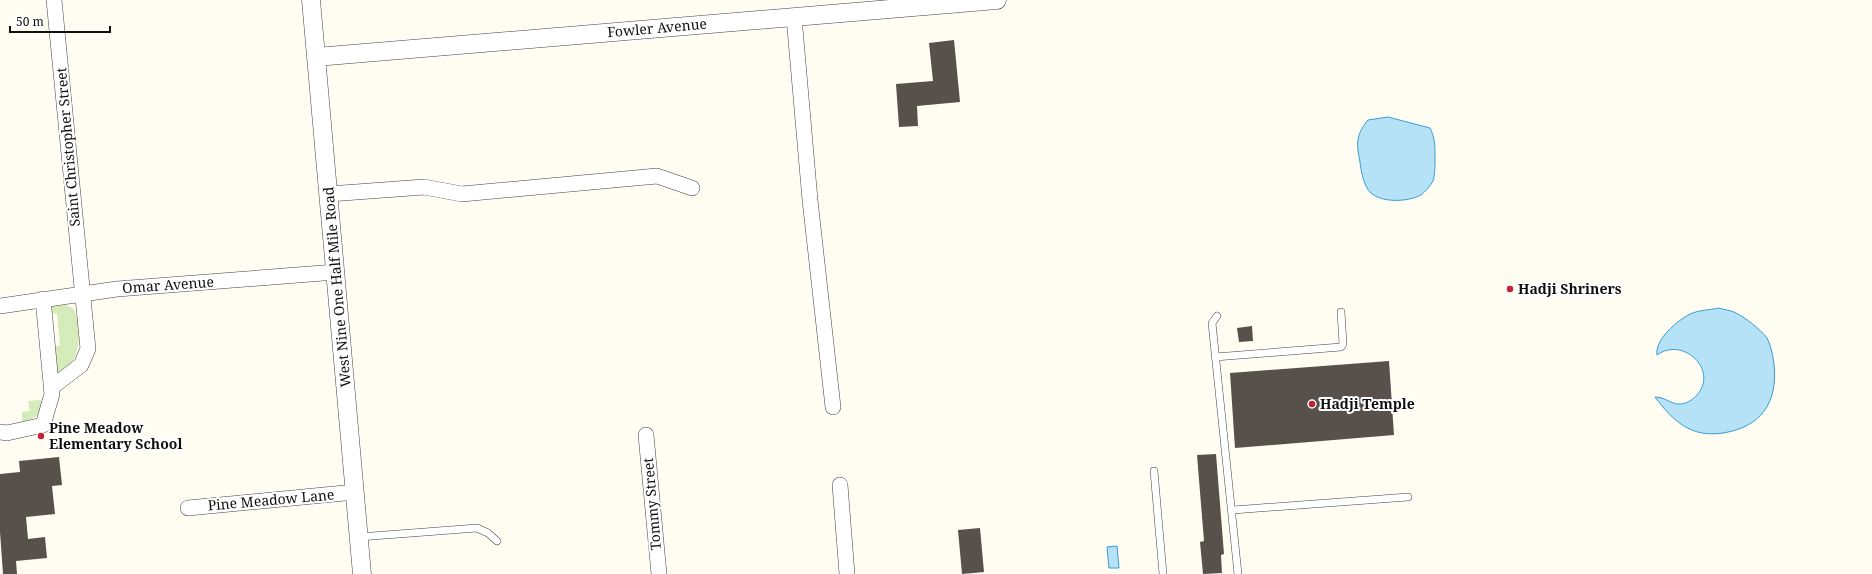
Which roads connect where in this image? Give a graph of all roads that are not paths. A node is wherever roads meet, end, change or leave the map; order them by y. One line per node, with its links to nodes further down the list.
1 (54, 0): 9 (street, Saint Christopher Street)
2 (311, 0): 5 (street, West Nine One Half Mile Road)
3 (998, 0): 4 (street, Fowler Avenue)
4 (794, 17): 5 (street, Fowler Avenue); 16 (street)
5 (316, 57): 7 (street, West Nine One Half Mile Road)
6 (692, 188): 7 (street)
7 (329, 194): 8 (street, West Nine One Half Mile Road)
8 (336, 272): 9 (street, Omar Avenue); 21 (street, West Nine One Half Mile Road)
9 (83, 293): 10 (street, Omar Avenue); 15 (street, Saint Christopher Street)
10 (43, 299): 11 (street, Omar Avenue); 15 (street)
11 (0, 306)
12 (1341, 312): 14 (lane)
13 (1217, 316): 14 (lane)
14 (1215, 356): 24 (lane)
15 (51, 388): 17 (street)
16 (833, 407)
17 (0, 432)
18 (646, 435): 28 (street, Tommy Street)
19 (1154, 471): 30 (lane)
20 (840, 485): 29 (street)
21 (355, 492): 23 (street, Pine Meadow Lane); 25 (street, West Nine One Half Mile Road)
22 (1408, 496): 24 (lane)
23 (188, 508)
24 (1233, 510): 31 (lane)
25 (359, 537): 26 (lane); 27 (street, West Nine One Half Mile Road)
26 (497, 541)
27 (362, 574)
28 (659, 574)
29 (847, 574)
30 (1163, 574)
31 (1238, 574)

